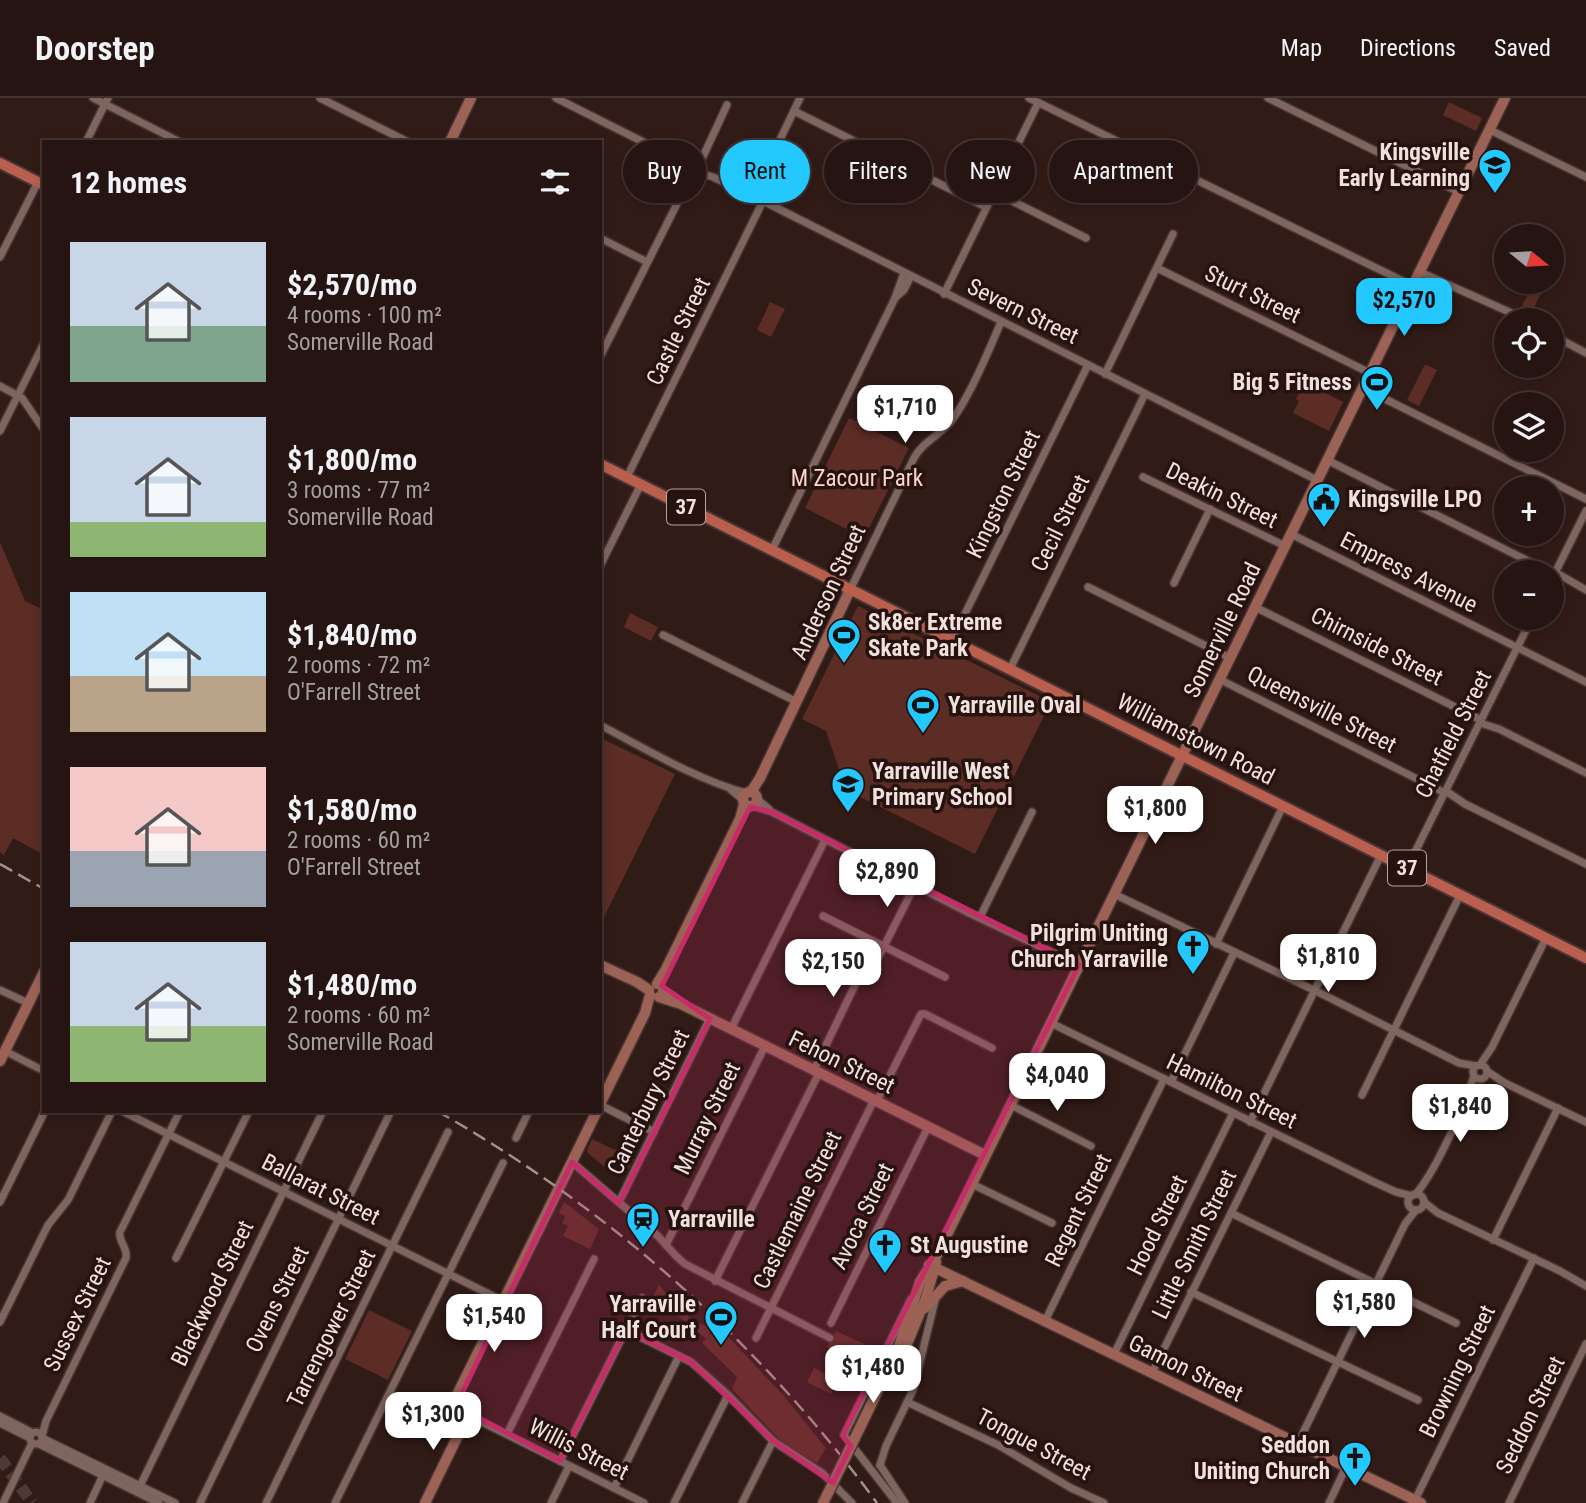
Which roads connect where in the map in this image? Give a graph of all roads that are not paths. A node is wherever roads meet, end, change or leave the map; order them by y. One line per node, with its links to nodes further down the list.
1 (93, 98): 9 (street)
2 (320, 98): 16 (street)
3 (471, 98): 17 (street)
4 (556, 98): 18 (street, Severn Street)
5 (800, 98): 12 (street)
6 (1029, 98): 10 (street)
7 (1268, 98): 25 (street)
8 (1505, 98): 13 (street, Somerville Road)
9 (106, 101): 14 (street); 15 (street)
10 (1038, 103): 20 (street); 40 (street)
11 (727, 105): 21 (street)
12 (794, 111): 19 (street); 31 (street)
13 (1490, 130): 23 (street); 25 (street, Somerville Road)
14 (87, 140)
15 (176, 140)
16 (404, 140)
17 (451, 140)
18 (639, 140)
19 (780, 140)
20 (1020, 140)
21 (706, 149)
22 (0, 163): 24 (main road)
23 (1586, 177)
24 (41, 184): 35 (street)
25 (1459, 192): 38 (street, Somerville Road)
26 (676, 203): 36 (street)
27 (762, 203): 59 (street, Castle Street)
28 (767, 203): 39 (street, Severn Street)
29 (988, 203): 31 (street)
30 (1016, 203): 34 (street)
31 (986, 207): 41 (street)
32 (1173, 234): 37 (street)
33 (602, 239): 36 (street)
34 (1086, 239)
35 (0, 257)
36 (647, 261): 46 (street)
37 (1157, 268): 49 (street, Sturt Street); 50 (street)
38 (1420, 272): 40 (street, Somerville Road); 42 (street)
39 (907, 275): 41 (street, Severn Street); 68 (street)
40 (1413, 286): 49 (street, Somerville Road)
41 (944, 293): 43 (street, Severn Street)
42 (1500, 308)
43 (1001, 322): 48 (street, Severn Street); 75 (street, Anderson Street)
44 (1564, 341): 47 (street)
45 (42, 347): 54 (street)
46 (602, 352)
47 (1586, 353)
48 (1088, 365): 50 (street, Severn Street); 80 (street, Kingston Street)
49 (1370, 373): 52 (street, Somerville Road)
50 (1105, 374): 53 (street, Severn Street)
51 (0, 386): 54 (street)
52 (1363, 388): 57 (street, Somerville Road); 63 (street)
53 (1145, 394): 61 (street, Severn Street); 83 (street, Cecil Street)
54 (18, 395): 55 (street); 56 (street)
55 (42, 427)
56 (0, 431)
57 (1327, 460): 61 (street, Somerville Road); 69 (street)
58 (602, 465): 59 (main road, Williamstown Road / 37)
59 (627, 477): 62 (main road, Williamstown Road / 37)
60 (1143, 477): 64 (street, Deakin Street)
61 (1317, 480): 66 (street, Somerville Road)
62 (641, 484): 68 (main road, Williamstown Road / 37); 71 (street)
63 (1586, 499)
64 (1210, 509): 67 (street, Deakin Street); 73 (street)
65 (1586, 511): 70 (street)
66 (1291, 534): 67 (street, Somerville Road); 81 (street, Empress Avenue)
67 (1285, 547): 77 (street, Somerville Road)
68 (772, 550): 75 (main road, Williamstown Road / 37)
69 (1525, 560)
70 (1560, 560)
71 (602, 562)
72 (1564, 579): 76 (street)
73 (1174, 583)
74 (1088, 587): 82 (street)
75 (850, 590): 80 (main road, Williamstown Road / 37); 86 (street, Anderson Street)
76 (1586, 590)
77 (1255, 607): 82 (street, Somerville Road); 87 (street, Chirnside Street)
78 (1526, 630): 81 (street, Chatfield Street)
79 (663, 635): 86 (street)
80 (952, 640): 83 (main road, Williamstown Road / 37)
81 (1518, 647): 85 (street, Empress Avenue); 87 (street, Chatfield Street)
82 (1230, 658): 84 (street, Somerville Road)
83 (1010, 669): 89 (main road, Williamstown Road / 37)
84 (1219, 679): 89 (street, Somerville Road); 91 (street, Queensville Street)
85 (1586, 682)
86 (797, 702): 92 (street, Anderson Street)
87 (1481, 722): 90 (street, Chirnside Street); 91 (street, Chatfield Street)
88 (602, 726): 92 (street)
89 (1182, 756): 93 (main road, Williamstown Road / 37); 100 (street, Somerville Road)
90 (1586, 773)
91 (1445, 792): 97 (street, Queensville Street); 98 (street, Chatfield Street)
92 (750, 799): 95 (street); 115 (street, Anderson Street)
93 (1283, 806): 96 (main road, Williamstown Road / 37); 105 (street)
94 (1032, 812): 103 (street)
95 (825, 840): 99 (street); 119 (street)
96 (1381, 855): 98 (main road, Williamstown Road / 37); 114 (street)
97 (1586, 864)
98 (1407, 868): 101 (main road, Williamstown Road / 37)
99 (915, 885): 103 (street); 106 (street)
100 (1114, 894): 105 (street); 109 (street, Somerville Road)
101 (1461, 895): 104 (main road, Williamstown Road / 37); 120 (street)
102 (822, 916): 106 (street)
103 (981, 917): 109 (street)
104 (1546, 938): 108 (main road, Williamstown Road / 37); 126 (street)
105 (1216, 944): 107 (street)
106 (884, 946): 112 (street); 125 (street)
107 (1234, 953): 114 (street); 127 (street, Regent Street)
108 (1586, 958)
109 (1079, 965): 118 (street, Somerville Road)
110 (602, 966): 115 (street, Fehon Street)
111 (42, 976): 116 (street)
112 (945, 977)
113 (0, 990): 116 (street)
114 (1314, 990): 120 (street); 144 (street)
115 (656, 991): 117 (street, Fehon Street); 130 (street, Anderson Street)
116 (28, 1003): 123 (street)
117 (710, 1018): 119 (street, Fehon Street); 148 (street, Canterbury Street)
118 (1051, 1023): 127 (street, Hamilton Street); 131 (street, Somerville Road)
119 (731, 1029): 121 (street, Fehon Street)
120 (1394, 1030): 126 (street); 128 (street)
121 (765, 1046): 125 (street, Fehon Street); 166 (street, Murray Street)
122 (992, 1048): 129 (street, Castlemaine Street)
123 (2, 1056): 124 (street)
124 (42, 1070)
125 (816, 1071): 129 (street, Fehon Street); 173 (street)
126 (1480, 1072): 133 (street); 161 (street)
127 (1168, 1081): 143 (street, Hamilton Street); 184 (street, Regent Street)
128 (1362, 1095)
129 (875, 1100): 146 (street, Fehon Street); 182 (street, Castlemaine Street)
130 (602, 1101)
131 (1011, 1105): 152 (street); 153 (street, Somerville Road)
132 (602, 1106): 148 (street)
133 (1558, 1108): 145 (street); 165 (street)
134 (43, 1113): 159 (street)
135 (111, 1113): 185 (street)
136 (126, 1113): 150 (street, Ballarat Street)
137 (179, 1113): 150 (street, Sussex Street)
138 (248, 1113): 154 (street)
139 (322, 1113): 158 (street, Blackwood Street)
140 (390, 1113): 163 (street, Ovens Street)
141 (528, 1113): 151 (street)
142 (596, 1113): 155 (street)
143 (1233, 1113): 144 (street, Hamilton Street); 192 (street, Hood Street)
144 (1250, 1122): 149 (street, Hamilton Street)
145 (1586, 1122)
146 (928, 1126): 153 (street, Fehon Street); 186 (street, Avoca Street)
147 (448, 1132): 167 (street, Tarrengower Street)
148 (654, 1132): 160 (street, Canterbury Street)
149 (1271, 1132): 161 (street, Hamilton Street); 162 (street, Little Smith Street)
150 (169, 1134): 154 (street, Ballarat Street); 203 (street, Sussex Street)
151 (516, 1138)
152 (1091, 1146)
153 (985, 1156): 157 (street, Somerville Road)
154 (224, 1161): 158 (street, Ballarat Street); 168 (street)
155 (572, 1162): 160 (street); 181 (street)
156 (503, 1163): 172 (street)
157 (972, 1184): 164 (street); 171 (street, Somerville Road)
158 (283, 1191): 163 (street, Ballarat Street); 214 (street, Blackwood Street)
159 (0, 1202)
160 (619, 1202): 166 (street)
161 (1416, 1202): 165 (street, Hamilton Street); 176 (street)
162 (1231, 1213): 176 (street); 178 (street, Little Smith Street)
163 (337, 1218): 167 (street, Ballarat Street); 221 (street, Ovens Street)
164 (1052, 1223)
165 (1493, 1240): 170 (street, Hamilton Street)
166 (666, 1245): 173 (street)
167 (393, 1246): 172 (street, Ballarat Street); 222 (street, Tarrengower Street)
168 (176, 1258)
169 (594, 1258): 202 (street)
170 (1534, 1258): 177 (street, Hamilton Street); 216 (street, Browning Street)
171 (932, 1266): 174 (street, Gamon Street); 175 (street, Somerville Road); 183 (street, Somerville Road)
172 (448, 1274): 181 (street, Ballarat Street); 223 (street)
173 (715, 1281): 182 (street)
174 (964, 1281): 179 (street); 184 (street, Gamon Street)
175 (920, 1282): 206 (street, Somerville Road); 211 (street, Somerville Road)
176 (1376, 1283): 187 (street); 194 (street)
177 (1586, 1286)
178 (1191, 1292): 194 (street); 195 (street, Little Smith Street)
179 (937, 1295): 183 (street); 198 (street)
180 (642, 1298): 188 (street)
181 (503, 1301): 199 (street)
182 (770, 1308): 189 (street); 190 (street, Castlemaine Street)
183 (919, 1316): 206 (street, Somerville Road)
184 (1045, 1321): 192 (street, Gamon Street)
185 (0, 1322)
186 (831, 1323)
187 (1456, 1323)
188 (626, 1330): 193 (street); 207 (street)
189 (827, 1337)
190 (756, 1338)
191 (1586, 1344): 235 (street, Seddon Street)
192 (1114, 1354): 195 (street, Gamon Street)
193 (679, 1356): 196 (street); 213 (street)
194 (1338, 1363): 197 (street); 205 (street)
195 (1152, 1373): 205 (street, Gamon Street)
196 (728, 1395): 204 (street); 227 (street)
197 (1418, 1400)
198 (907, 1402): 208 (street); 233 (street, Tongue Street)
199 (464, 1412): 202 (street, Willis Street); 224 (street)
200 (0, 1416): 203 (street)
201 (0, 1423): 203 (street)
202 (507, 1434): 207 (street, Willis Street)
203 (36, 1439): 212 (street); 217 (street, Sussex Street)
204 (773, 1441): 215 (street); 228 (street)
205 (1298, 1443): 210 (street, Gamon Street)
206 (855, 1445): 215 (street, Somerville Road, bridge)
207 (560, 1461): 209 (street, Willis Street)
208 (880, 1465): 211 (street); 232 (street)
209 (569, 1466): 213 (street, Willis Street); 225 (street)
210 (1346, 1467): 216 (street, Gamon Street); 234 (street)
211 (870, 1468): 231 (street)
212 (105, 1472): 214 (street); 218 (street)
213 (614, 1488): 226 (street, Willis Street)
214 (138, 1489): 219 (street); 220 (street)
215 (834, 1496): 229 (street, Somerville Road); 230 (street)
216 (1418, 1502)
217 (3, 1503)
218 (90, 1503)
219 (159, 1503)
220 (175, 1503)
221 (200, 1503)
222 (266, 1503)
223 (335, 1503)
224 (425, 1503)
225 (551, 1503)
226 (644, 1503)
227 (674, 1503)
228 (742, 1503)
229 (823, 1503)
230 (850, 1503)
231 (897, 1503)
232 (905, 1503)
233 (1104, 1503)
234 (1329, 1503)
235 (1509, 1503)

